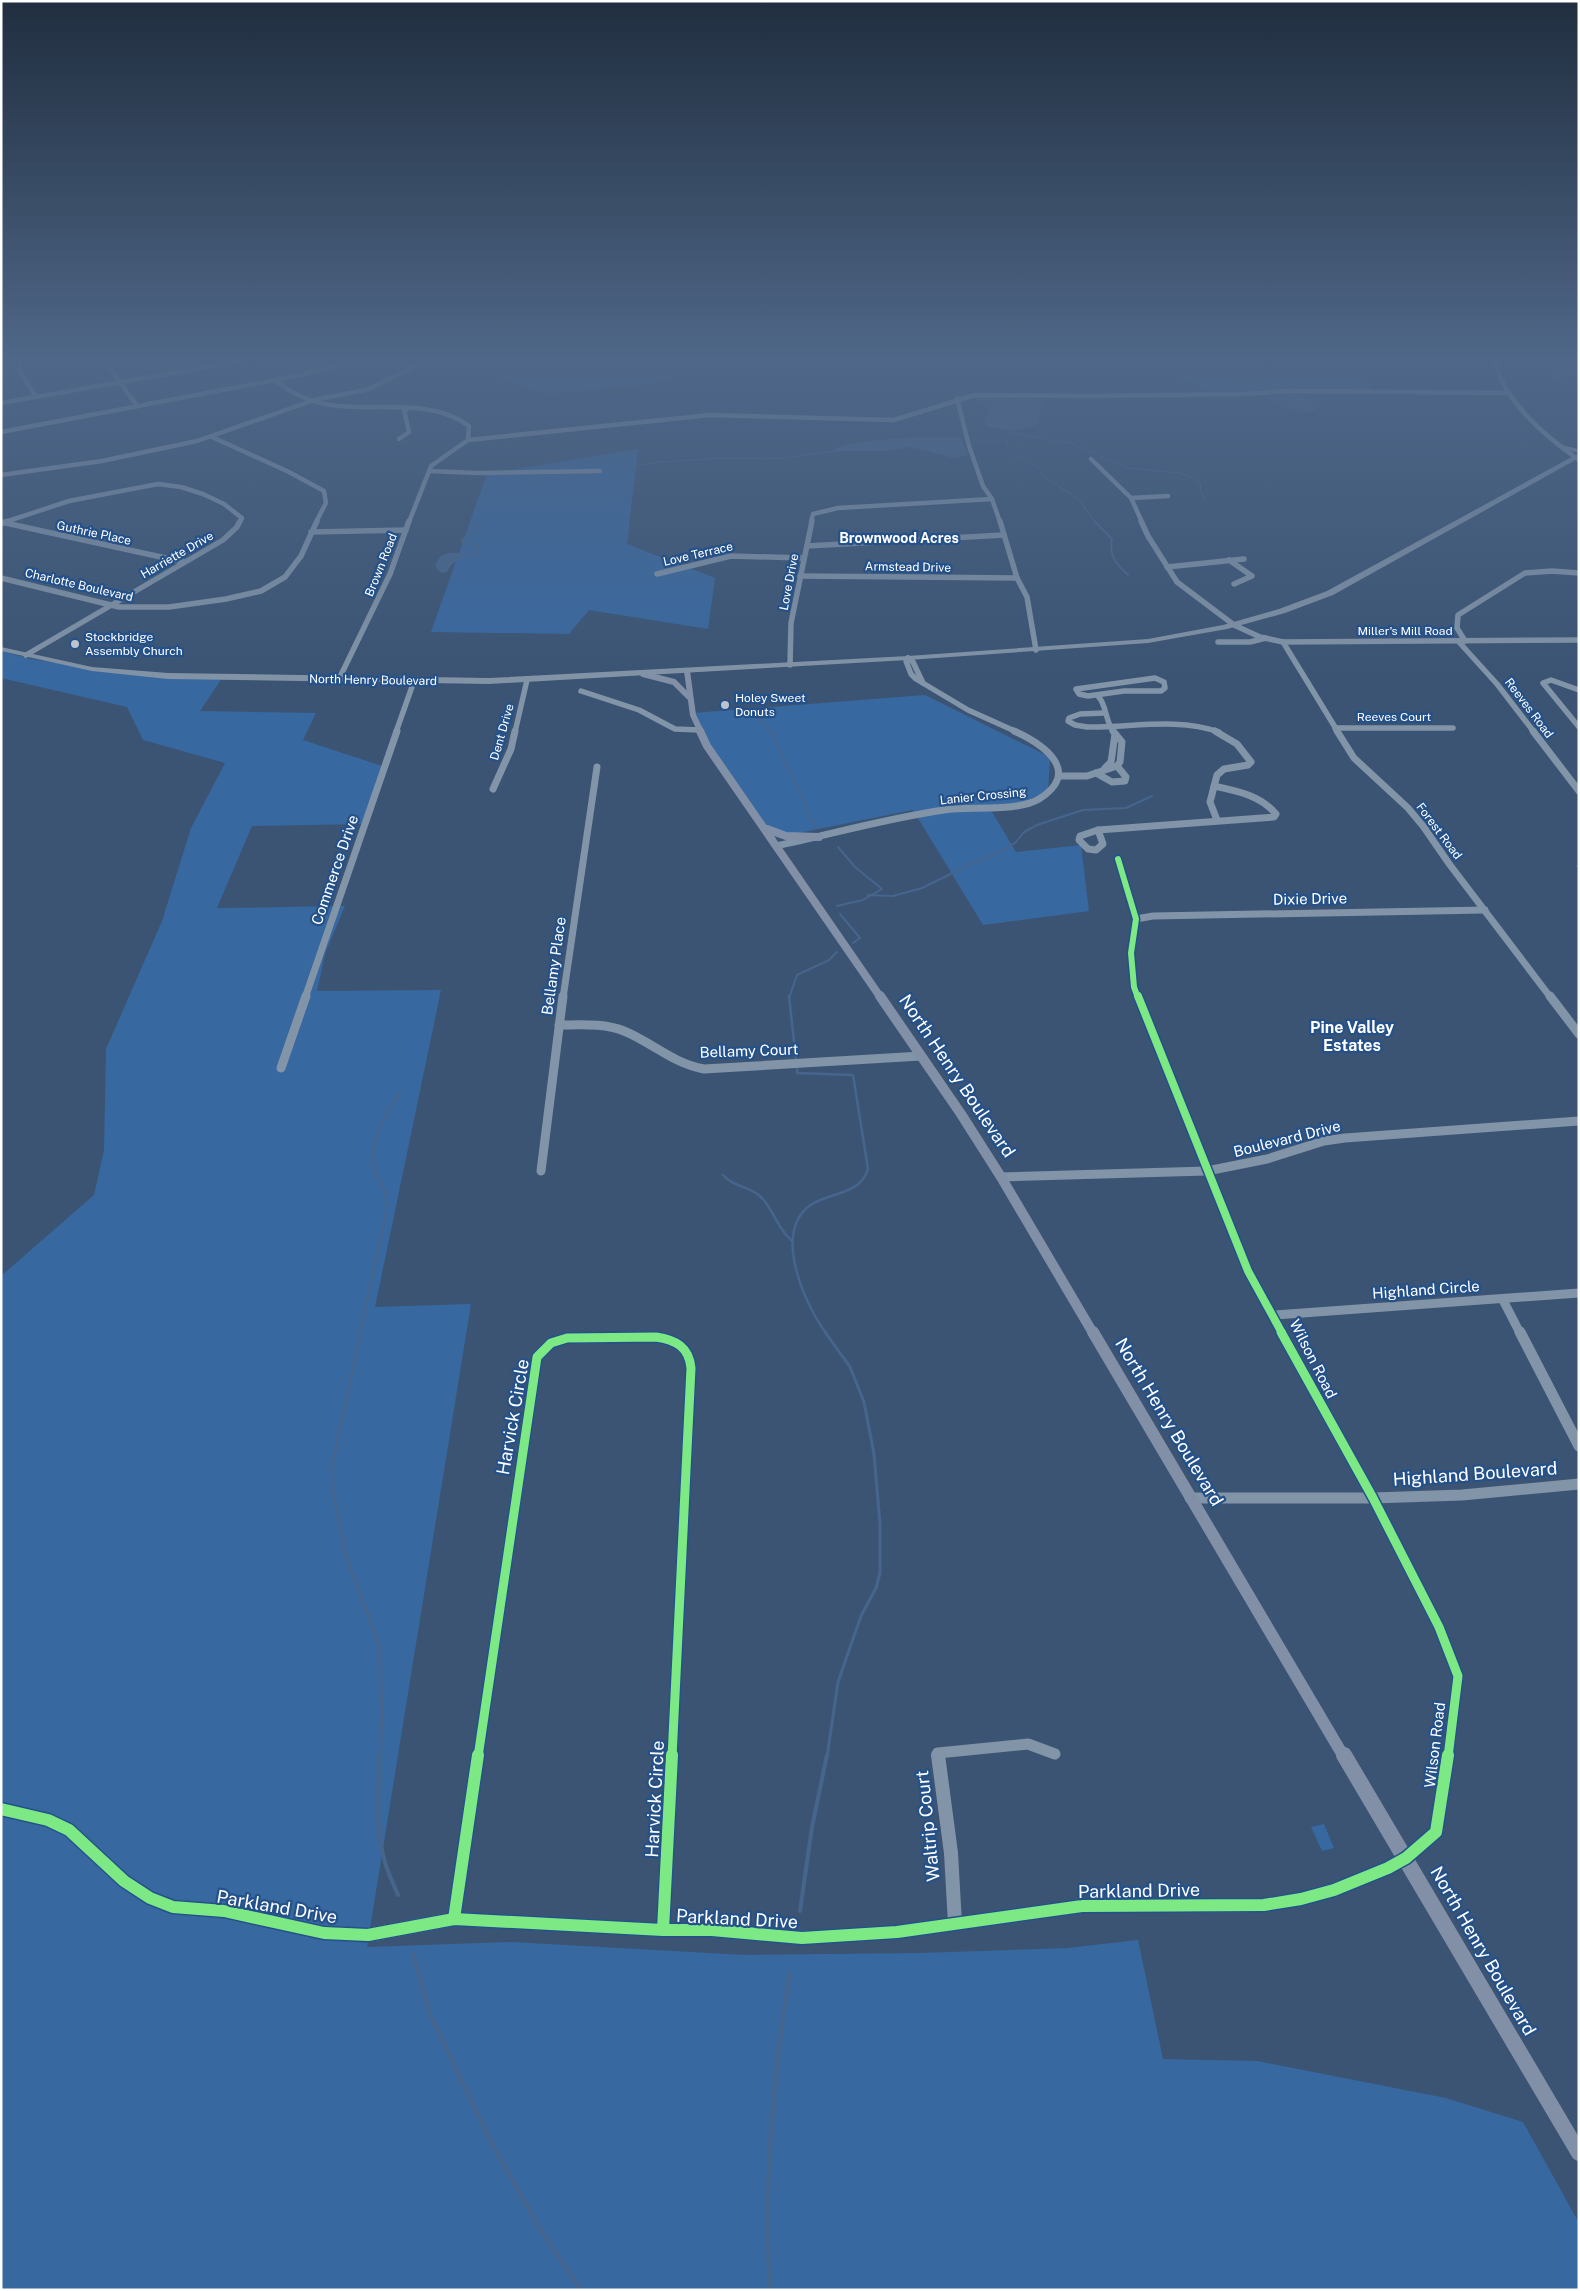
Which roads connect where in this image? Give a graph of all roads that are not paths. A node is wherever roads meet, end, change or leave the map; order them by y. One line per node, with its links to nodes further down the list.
1 (94, 462): 9 (street)
2 (267, 462): 15 (street, Charlotte Boulevard)
3 (437, 462): 7 (street, Brown Road)
4 (975, 462): 12 (street)
5 (1094, 462): 11 (street)
6 (1569, 462): 30 (highway)
7 (429, 471): 8 (street); 14 (street, Brown Road)
8 (600, 471)
9 (1, 475)
10 (1168, 496): 11 (street)
11 (1131, 498): 22 (street)
12 (992, 499): 16 (street); 17 (street, Love Drive)
13 (2, 522): 21 (street, Guthrie Place); 21 (street, Harriette Drive)
14 (406, 530): 15 (street); 45 (street, Brown Road)
15 (311, 532): 29 (street, Charlotte Boulevard)
16 (1004, 535): 17 (street); 27 (street)
17 (807, 546): 18 (street, Love Drive)
18 (803, 558): 24 (street, Love Terrace); 25 (street, Love Drive)
19 (1244, 559): 20 (street)
20 (1229, 560): 22 (street); 28 (street)
21 (184, 562): 29 (street, Harriette Drive)
22 (1167, 567): 30 (street)
23 (1579, 573): 33 (street)
24 (657, 574)
25 (800, 576): 27 (street, Armstead Drive); 41 (street, Love Drive)
26 (1, 578): 29 (street, Charlotte Boulevard)
27 (1017, 578): 37 (street)
28 (1234, 584)
29 (111, 605): 38 (street, Harriette Drive)
30 (1234, 624): 31 (street, Miller's Mill Road); 37 (highway)
31 (1266, 638): 34 (street); 35 (street, Miller's Mill Road)
32 (1579, 640): 33 (street, Miller's Mill Road)
33 (1462, 641): 35 (street, Miller's Mill Road); 66 (street, Reeves Road)
34 (1218, 642)
35 (1283, 642): 56 (street, Forest Road)
36 (1, 649): 38 (highway, North Henry Boulevard)
37 (1036, 650): 39 (highway)
38 (26, 655): 45 (highway, North Henry Boulevard)
39 (936, 656): 40 (highway); 42 (highway)
40 (908, 658): 41 (highway); 42 (street); 48 (street)
41 (790, 664): 43 (highway)
42 (915, 668): 48 (street)
43 (687, 671): 44 (highway, North Henry Boulevard); 52 (main road, North Henry Boulevard)
44 (643, 674): 46 (highway, North Henry Boulevard); 52 (main road)
45 (339, 679): 47 (highway, North Henry Boulevard)
46 (527, 680): 47 (highway, North Henry Boulevard); 65 (street, Dent Drive)
47 (414, 681): 78 (street, Commerce Drive)
48 (924, 683): 62 (street)
49 (1579, 690): 55 (street)
50 (581, 691): 58 (street)
51 (1098, 696): 51 (street); 53 (street)
52 (689, 697): 58 (main road, North Henry Boulevard)
53 (1104, 713): 54 (street); 54 (street)
54 (1110, 727): 59 (street); 64 (street)
55 (1579, 727)
56 (1335, 728): 57 (street, Reeves Court); 73 (street, Forest Road)
57 (1453, 728)
58 (699, 730): 68 (main road, North Henry Boulevard)
59 (1115, 734): 61 (street); 62 (street)
60 (598, 766): 75 (street, Bellamy Place)
61 (1117, 766): 63 (street); 63 (street)
62 (1059, 773): 63 (street); 70 (street, Lanier Crossing)
63 (1096, 774)
64 (1214, 786): 67 (street); 67 (street)
65 (493, 789)
66 (1579, 791)
67 (1217, 820): 69 (street)
68 (762, 826): 70 (main road); 71 (main road, North Henry Boulevard)
69 (1098, 830)
70 (819, 837): 71 (street, Lanier Crossing)
71 (777, 847): 77 (main road, North Henry Boulevard)
72 (1118, 859): 74 (street, Wilson Road)
73 (1485, 910): 74 (street, Dixie Drive); 76 (street, Forest Road)
74 (1136, 919): 81 (street, Wilson Road)
75 (559, 1025): 77 (street, Bellamy Court); 80 (street, Bellamy Place)
76 (1579, 1034)
77 (921, 1056): 82 (main road, North Henry Boulevard)
78 (281, 1068)
79 (1579, 1121): 81 (street, Boulevard Drive)
80 (540, 1171)
81 (1207, 1171): 82 (street, Boulevard Drive); 85 (street, Wilson Road)
82 (1001, 1177): 88 (main road, North Henry Boulevard)
83 (1579, 1293): 84 (street, Highland Circle)
84 (1503, 1300): 85 (street, Highland Circle); 86 (street)
85 (1275, 1316): 89 (street, Wilson Road)
86 (1579, 1446)
87 (1579, 1484): 89 (street, Highland Boulevard)
88 (1190, 1498): 89 (street, Highland Boulevard); 92 (main road, North Henry Boulevard)
89 (1373, 1498): 92 (street, Wilson Road)
90 (1055, 1754): 94 (street, Waltrip Court)
91 (1, 1809): 93 (street, Parkland Drive)
92 (1406, 1858): 94 (street, Parkland Drive); 96 (main road, North Henry Boulevard)
93 (454, 1919): 95 (street, Parkland Drive); 95 (street, Harvick Circle)
94 (955, 1924): 95 (street, Parkland Drive)
95 (663, 1930)
96 (1579, 2153)

